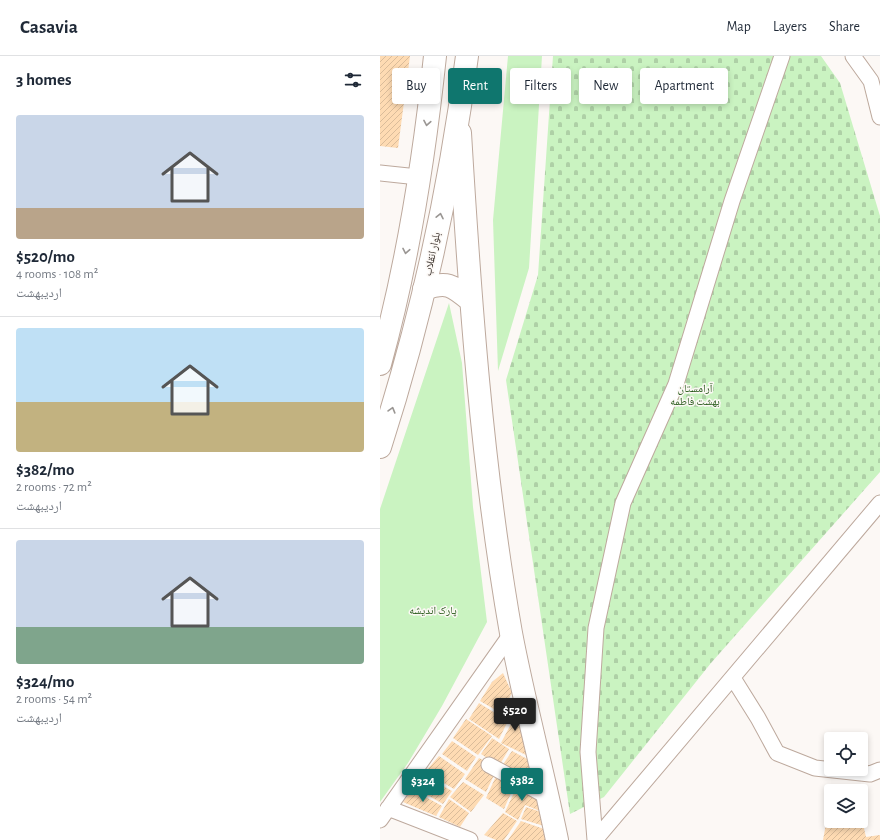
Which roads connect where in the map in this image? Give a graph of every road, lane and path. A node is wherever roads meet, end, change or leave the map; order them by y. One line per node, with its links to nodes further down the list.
1 (435, 56): 8 (main road, one-way to 8)
2 (466, 56): 6 (main road, بلوار انقلاب)
3 (782, 56): 22 (street)
4 (854, 56): 5 (street)
5 (880, 117)
6 (459, 118): 9 (main road, بلوار انقلاب, one-way to 6); 10 (main road)
7 (380, 174): 8 (street)
8 (418, 177): 11 (main road, one-way to 11)
9 (424, 289): 10 (main road); 12 (main road, بلوار انقلاب, one-way to 9)
10 (470, 300): 14 (main road)
11 (380, 364)
12 (380, 447)
13 (880, 503): 15 (street)
14 (512, 634): 18 (main road); 19 (street)
15 (733, 678): 17 (street); 22 (street)
16 (489, 765): 18 (street)
17 (880, 770)
18 (548, 797): 21 (main road)
19 (384, 814): 20 (street)
20 (470, 840)
21 (557, 840)
22 (595, 840)

